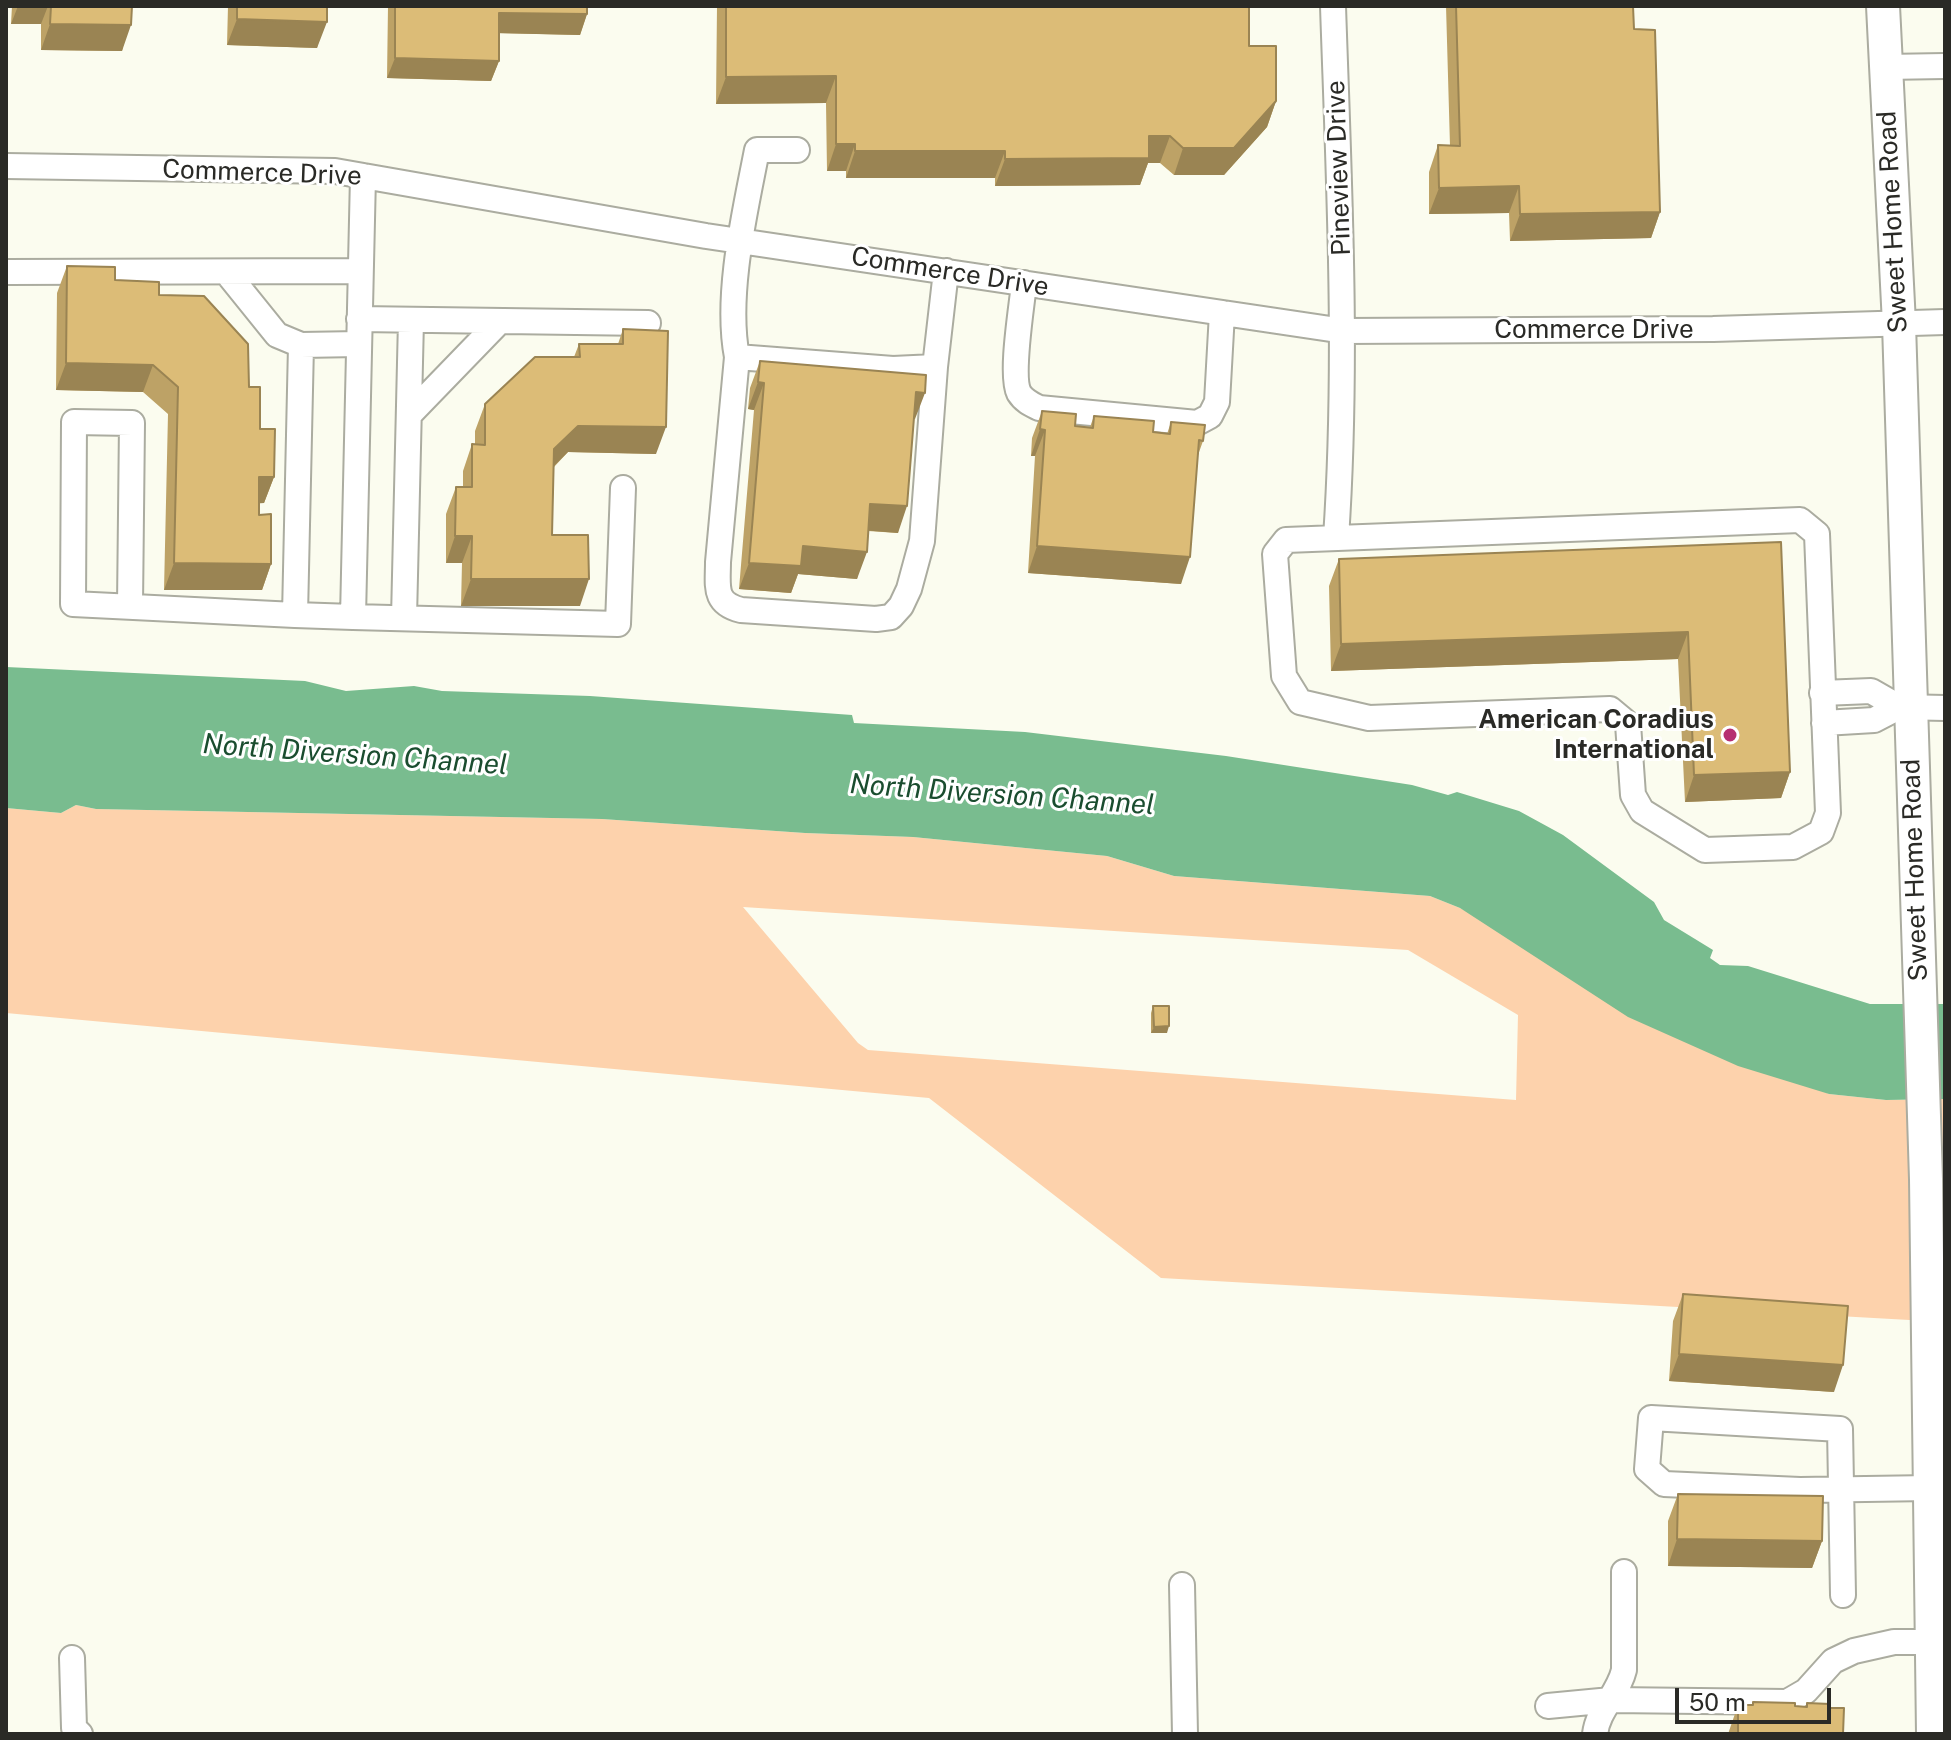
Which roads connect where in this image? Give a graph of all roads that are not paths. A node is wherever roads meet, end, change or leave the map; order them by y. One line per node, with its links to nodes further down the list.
1 (1333, 6): 21 (street, Pineview Drive)
2 (1883, 6): 4 (main road, Sweet Home Road)
3 (1945, 66): 4 (street)
4 (1885, 67): 20 (main road, Sweet Home Road)
5 (797, 150): 8 (street)
6 (6, 166): 7 (street, Commerce Drive)
7 (363, 176): 8 (street, Commerce Drive); 9 (street)
8 (739, 241): 10 (street, Commerce Drive); 24 (street)
9 (360, 271): 12 (street); 15 (street)
10 (946, 271): 13 (street, Commerce Drive); 25 (street)
11 (6, 272): 12 (street)
12 (227, 273): 23 (street)
13 (1024, 283): 14 (street, Commerce Drive); 14 (street)
14 (1222, 313): 21 (street, Commerce Drive)
15 (359, 319): 16 (street); 22 (street)
16 (411, 320): 17 (street); 26 (street)
17 (500, 321): 19 (street); 26 (street)
18 (1945, 322): 20 (street, Commerce Drive)
19 (648, 323)
20 (1899, 324): 21 (street, Commerce Drive); 34 (main road, Sweet Home Road)
21 (1344, 331): 28 (street, Pineview Drive)
22 (359, 344): 23 (street); 31 (street)
23 (301, 345): 30 (street)
24 (737, 357): 25 (street); 25 (street)
25 (935, 367)
26 (409, 415): 32 (street)
27 (623, 488): 32 (street)
28 (1336, 538): 33 (street); 36 (street)
29 (130, 605): 29 (street); 30 (street)
30 (295, 615): 31 (street)
31 (353, 617): 32 (street)
32 (404, 618)
33 (1822, 693): 34 (street); 36 (street)
34 (1904, 708): 35 (street); 36 (street); 37 (main road, Sweet Home Road)
35 (1945, 708)
36 (1824, 723)
37 (1938, 1424): 38 (main road, Sweet Home Road)
38 (1931, 1488): 39 (street); 43 (main road, Sweet Home Road)
39 (1843, 1490): 39 (street); 42 (street)
40 (1624, 1572): 45 (street)
41 (1182, 1585): 48 (street)
42 (1843, 1595)
43 (1933, 1642): 45 (street); 50 (main road, Sweet Home Road)
44 (72, 1658): 47 (street)
45 (1611, 1700): 46 (street); 49 (street)
46 (1548, 1706)
47 (80, 1734)
48 (1185, 1734)
49 (1595, 1734)
50 (1933, 1734)

